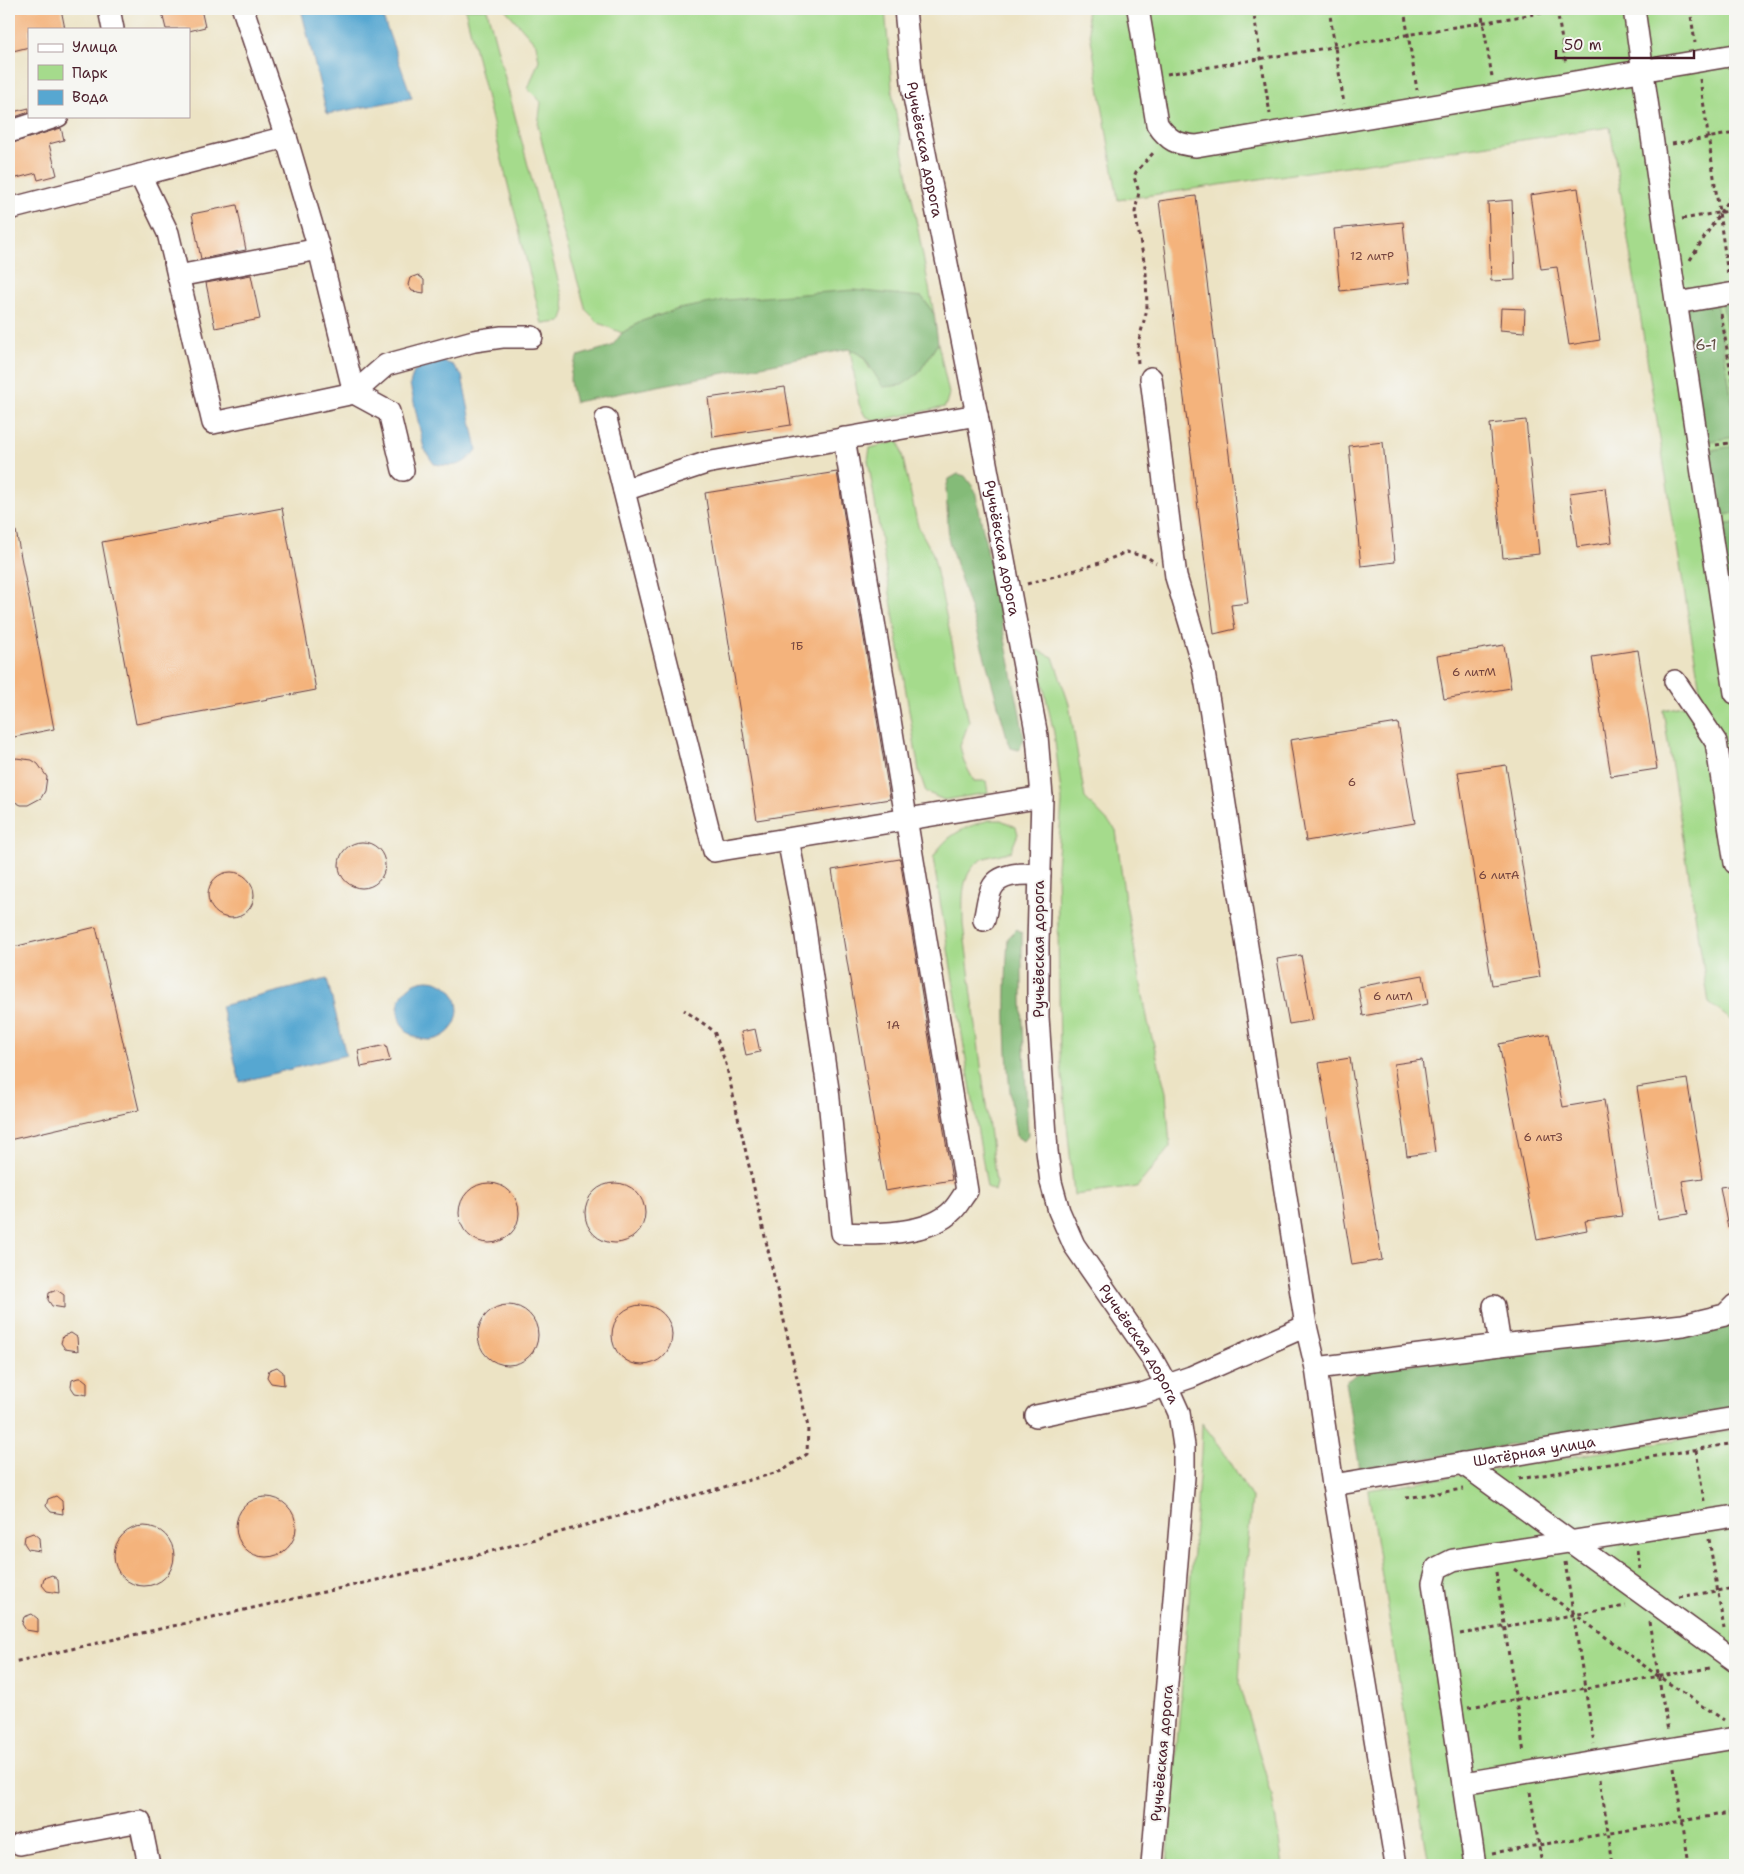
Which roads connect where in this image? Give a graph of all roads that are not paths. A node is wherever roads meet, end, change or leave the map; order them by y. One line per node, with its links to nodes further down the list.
1 (109, 9): 6 (street)
2 (243, 9): 11 (street)
3 (905, 9): 21 (street, Ручьёвская дорога)
4 (1138, 9): 8 (street)
5 (1634, 9): 8 (street)
6 (114, 28)
7 (1735, 55): 8 (street)
8 (1644, 70): 16 (street)
9 (52, 118): 10 (street)
10 (9, 132)
11 (286, 137): 12 (street); 14 (street)
12 (140, 175): 13 (street); 15 (street)
13 (9, 209)
14 (319, 250): 15 (street); 20 (street)
15 (178, 276): 20 (street)
16 (1675, 294): 17 (street); 27 (street)
17 (1728, 294)
18 (532, 337): 20 (street)
19 (1151, 378): 37 (street)
20 (354, 393): 24 (street)
21 (977, 415): 23 (street); 29 (street, Ручьёвская дорога)
22 (606, 419): 25 (street)
23 (844, 438): 25 (street); 30 (street)
24 (403, 470)
25 (624, 490): 31 (street)
26 (1675, 681): 28 (street)
27 (1735, 693)
28 (1728, 765): 32 (street)
29 (1042, 797): 30 (street); 33 (street, Ручьёвская дорога)
30 (907, 819): 31 (street); 31 (street)
31 (788, 839)
32 (1735, 863)
33 (1040, 874): 34 (street); 40 (street, Ручьёвская дорога)
34 (984, 920)
35 (1735, 1305): 38 (street)
36 (1494, 1306): 38 (street)
37 (1306, 1326): 39 (street); 40 (street)
38 (1500, 1345): 39 (street)
39 (1316, 1368): 44 (street)
40 (1166, 1384): 41 (street); 53 (street, Ручьёвская дорога)
41 (1036, 1416)
42 (1735, 1418): 43 (street, Шатёрная улица)
43 (1462, 1463): 44 (street, Шатёрная улица); 46 (street)
44 (1333, 1485): 54 (street)
45 (1735, 1516): 46 (street)
46 (1566, 1542): 47 (street); 49 (street)
47 (1731, 1660)
48 (1731, 1730): 49 (street)
49 (1463, 1782): 51 (street)
50 (20, 1844): 52 (street)
51 (1475, 1860)
52 (149, 1865)
53 (1152, 1865)
54 (1396, 1865)

